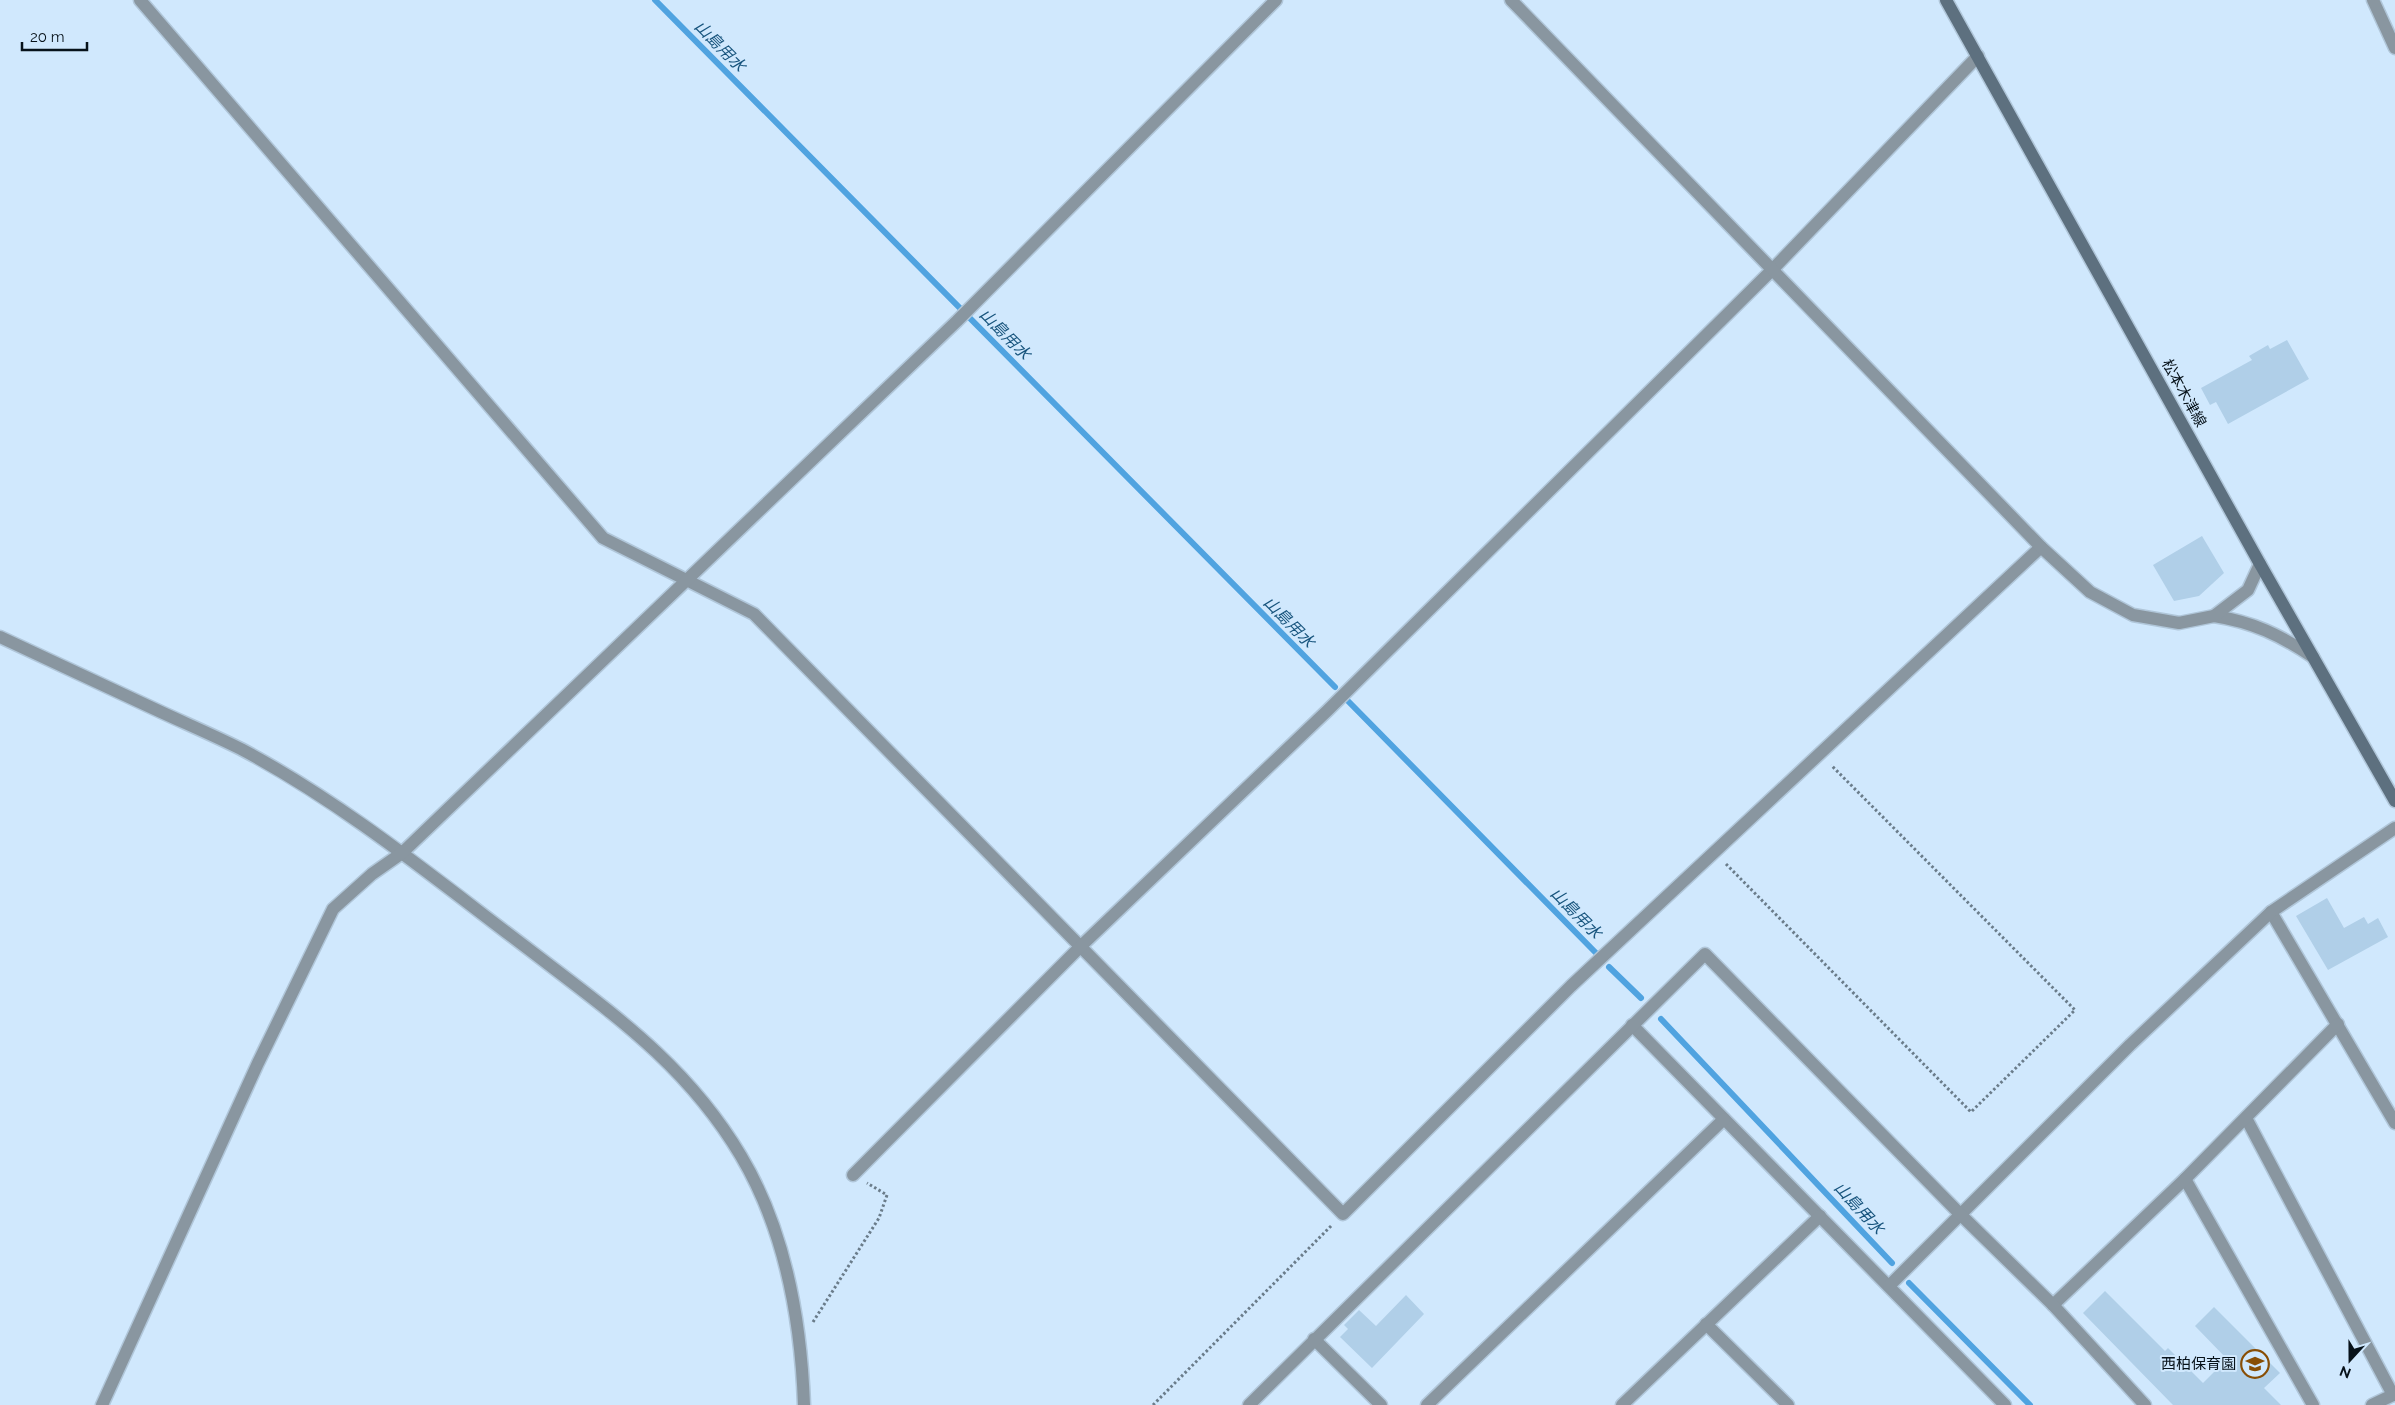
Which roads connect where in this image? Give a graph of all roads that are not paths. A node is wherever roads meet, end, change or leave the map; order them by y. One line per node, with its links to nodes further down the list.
1 (140, 0): 11 (street)
2 (1276, 0): 11 (street)
3 (1510, 0): 8 (street)
4 (1946, 0): 7 (main road, 松本木津線)
5 (2373, 0): 6 (street)
6 (2395, 48)
7 (1978, 56): 8 (street); 10 (main road, 松本木津線)
8 (1772, 270): 9 (street); 19 (street)
9 (2042, 547): 12 (street); 19 (street)
10 (2260, 564): 12 (street); 14 (main road, 松本木津線)
11 (687, 580): 17 (street); 19 (street)
12 (2214, 616): 14 (street)
13 (0, 637): 17 (street)
14 (2313, 657): 15 (main road, 松本木津線)
15 (2395, 801)
16 (2395, 828): 18 (street)
17 (402, 854): 34 (street); 35 (street)
18 (2271, 912): 20 (street); 27 (street)
19 (1080, 946): 25 (street)
20 (2338, 1024): 22 (street); 24 (street)
21 (1632, 1025): 23 (street); 27 (street); 32 (street)
22 (2246, 1118): 26 (street); 33 (street)
23 (1724, 1119): 28 (street); 38 (street)
24 (2395, 1123)
25 (853, 1175)
26 (2186, 1178): 30 (street); 43 (street)
27 (1961, 1215): 29 (street); 30 (street)
28 (1820, 1216): 29 (street); 31 (street)
29 (1889, 1286): 41 (street)
30 (2053, 1305): 42 (street)
31 (1706, 1324): 39 (street); 40 (street)
32 (1314, 1338): 36 (street); 37 (street)
33 (2394, 1394): 44 (street)
34 (102, 1405)
35 (804, 1405)
36 (1249, 1405)
37 (1381, 1405)
38 (1427, 1405)
39 (1622, 1405)
40 (1788, 1405)
41 (2005, 1405)
42 (2145, 1405)
43 (2313, 1405)
44 (2372, 1405)

